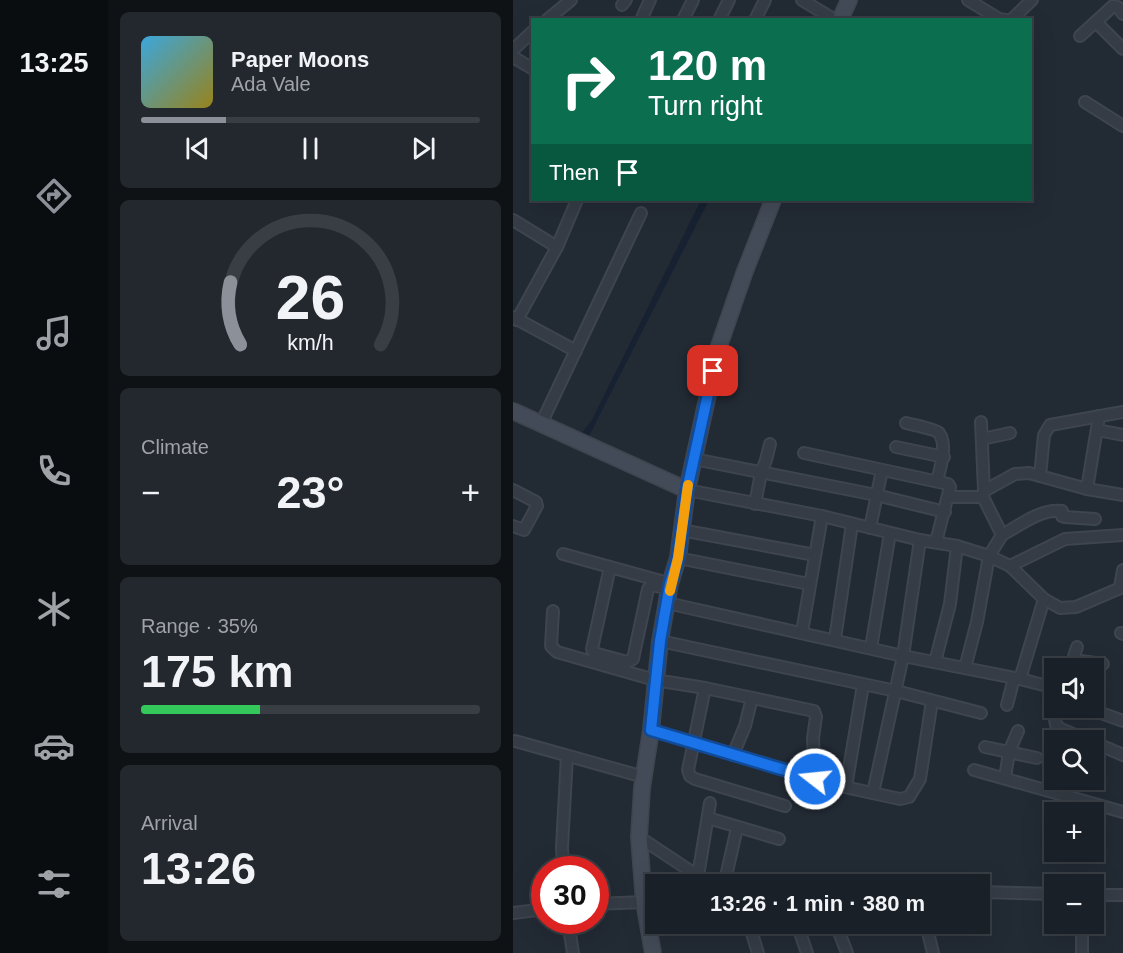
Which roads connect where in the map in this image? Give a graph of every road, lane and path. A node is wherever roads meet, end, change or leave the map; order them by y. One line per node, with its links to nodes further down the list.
1 (571, 0): 11 (street)
2 (650, 0): 12 (street)
3 (693, 0): 13 (street)
4 (729, 0): 14 (street)
5 (765, 0): 15 (street)
6 (802, 0): 16 (street)
7 (849, 0): 17 (main road)
8 (968, 0): 18 (street)
9 (1026, 2): 19 (street)
10 (1123, 14): 20 (street)
11 (549, 18)
12 (642, 18)
13 (684, 18)
14 (720, 18)
15 (756, 18)
16 (834, 18)
17 (839, 18)
18 (997, 18)
19 (1013, 18)
20 (1096, 22): 22 (street); 23 (street)
21 (531, 34): 24 (street)
22 (1080, 36)
23 (1123, 49)
24 (513, 50)
25 (513, 57): 26 (street)
26 (531, 68)
27 (1085, 102): 28 (street)
28 (1123, 126)
29 (577, 201): 33 (street)
30 (773, 201): 50 (main road)
31 (641, 213): 35 (street)
32 (513, 220): 33 (street)
33 (557, 247): 34 (street)
34 (515, 318): 35 (street)
35 (576, 351): 41 (street)
36 (513, 411): 41 (main road)
37 (1123, 412): 38 (street)
38 (1099, 416): 42 (street); 53 (street)
39 (981, 422): 45 (street)
40 (906, 423): 49 (street)
41 (541, 424): 57 (main road)
42 (1097, 430): 44 (street); 55 (street)
43 (1010, 432): 45 (street)
44 (1123, 435)
45 (982, 439): 58 (street)
46 (770, 444): 52 (street)
47 (895, 447): 49 (street)
48 (804, 453): 51 (street)
49 (944, 457): 54 (street)
50 (694, 459): 52 (street); 57 (main road)
51 (882, 471): 54 (street); 59 (street)
52 (761, 473): 59 (street); 62 (street)
53 (1040, 476): 55 (street); 58 (street)
54 (937, 481): 61 (street)
55 (1087, 489): 60 (street)
56 (513, 490): 67 (street)
57 (687, 490): 62 (street); 69 (main road)
58 (984, 494): 61 (street); 71 (street)
59 (876, 495): 63 (street); 68 (street)
60 (1123, 495)
61 (949, 497): 63 (street)
62 (755, 504): 64 (street)
63 (945, 512): 74 (street)
64 (822, 516): 66 (street); 77 (street)
65 (1095, 519): 71 (street)
66 (852, 524): 68 (street); 89 (street)
67 (513, 526)
68 (870, 528): 70 (street)
69 (681, 530): 77 (street); 79 (main road)
70 (890, 533): 73 (street); 92 (street)
71 (1002, 535): 78 (street)
72 (1123, 535): 80 (street)
73 (920, 540): 74 (street); 93 (street)
74 (936, 542): 75 (street)
75 (957, 546): 78 (street); 95 (street)
76 (563, 554): 81 (street)
77 (815, 555): 83 (street)
78 (989, 556): 80 (street); 96 (street)
79 (678, 558): 83 (street); 85 (main road)
80 (1010, 566): 86 (street)
81 (610, 567): 85 (street); 85 (street)
82 (1123, 570): 84 (street)
83 (809, 584): 88 (street)
84 (1121, 587): 86 (street)
85 (669, 592): 88 (street); 90 (main road)
86 (1044, 599): 97 (street)
87 (553, 611): 98 (street)
88 (801, 632): 89 (street)
89 (835, 639): 92 (street)
90 (660, 641): 98 (main road); 99 (street)
91 (1077, 647): 94 (street)
92 (871, 648): 93 (street)
93 (903, 656): 95 (street); 102 (street)
94 (1074, 658)
95 (936, 662): 96 (street)
96 (965, 668): 97 (street)
97 (1017, 678): 100 (street); 105 (street)
98 (655, 680): 101 (street); 110 (main road)
99 (863, 685): 102 (street); 126 (street)
100 (1044, 685)
101 (705, 688): 103 (street); 114 (street)
102 (895, 691): 104 (street); 127 (street)
103 (752, 698): 118 (street); 125 (street)
104 (932, 701): 106 (street); 127 (street)
105 (1007, 705)
106 (981, 713)
107 (1104, 714): 109 (street)
108 (1056, 718): 111 (street)
109 (1123, 721)
110 (651, 730): 114 (street); 123 (main road)
111 (1063, 730)
112 (1018, 731): 117 (street)
113 (515, 741): 120 (street)
114 (694, 743): 118 (street); 129 (street)
115 (985, 747): 117 (street)
116 (1104, 747): 119 (street)
117 (1009, 752): 121 (street); 124 (street)
118 (733, 755): 125 (street)
119 (1123, 755)
120 (567, 756): 123 (street); 135 (street)
121 (1037, 758)
122 (974, 770): 124 (street)
123 (644, 777): 133 (main road)
124 (1005, 778): 130 (street)
125 (815, 779): 126 (street)
126 (846, 787): 127 (street)
127 (873, 793)
128 (710, 803): 131 (street)
129 (785, 806)
130 (1123, 813)
131 (708, 818): 132 (street); 137 (street)
132 (737, 828): 134 (street); 138 (street)
133 (639, 837): 136 (street); 143 (main road)
134 (779, 839)
135 (562, 856)
136 (695, 874)
137 (698, 874)
138 (727, 874)
139 (990, 892): 140 (street)
140 (1044, 894)
141 (1104, 895): 142 (street)
142 (1123, 895)
143 (644, 902): 144 (street); 154 (main road)
144 (609, 903)
145 (531, 911): 146 (street)
146 (513, 913)
147 (570, 934): 153 (street)
148 (752, 934): 155 (street)
149 (800, 934): 156 (street)
150 (840, 934): 157 (street)
151 (928, 934): 158 (street)
152 (1082, 934): 159 (street)
153 (573, 953)
154 (653, 953)
155 (758, 953)
156 (807, 953)
157 (847, 953)
158 (933, 953)
159 (1082, 953)

